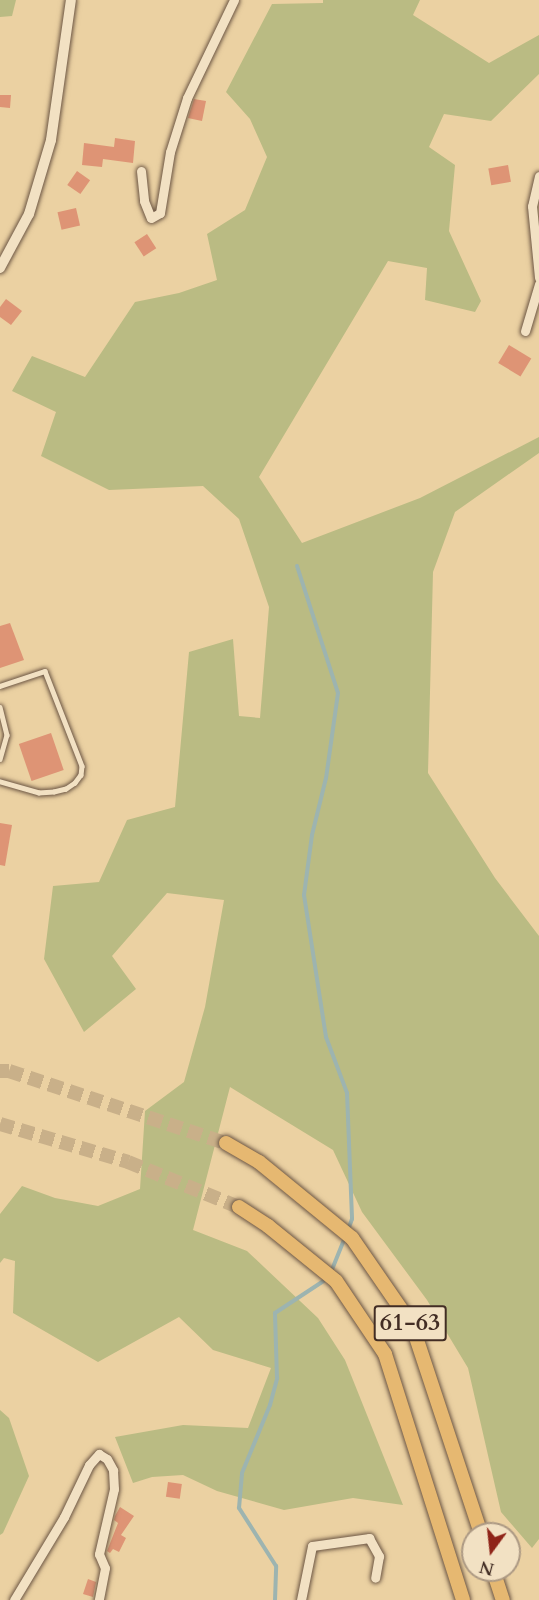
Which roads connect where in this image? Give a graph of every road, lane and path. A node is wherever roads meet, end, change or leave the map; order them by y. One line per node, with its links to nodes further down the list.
1 (71, 0): 5 (street)
2 (234, 0): 3 (street)
3 (141, 171)
4 (539, 176): 6 (street)
5 (0, 268)
6 (539, 278)
7 (539, 284): 8 (street)
8 (525, 331)
9 (0, 686): 12 (lane)
10 (0, 707): 11 (lane)
11 (0, 759)
12 (0, 782)
13 (226, 1143): 15 (main road, 61-63)
14 (239, 1207): 21 (main road, 61-63)
15 (477, 1522)
16 (375, 1578): 20 (street)
17 (497, 1582): 22 (main road)
18 (14, 1600): 19 (street)
19 (99, 1600)
20 (302, 1600)
21 (463, 1600)
22 (503, 1600)

